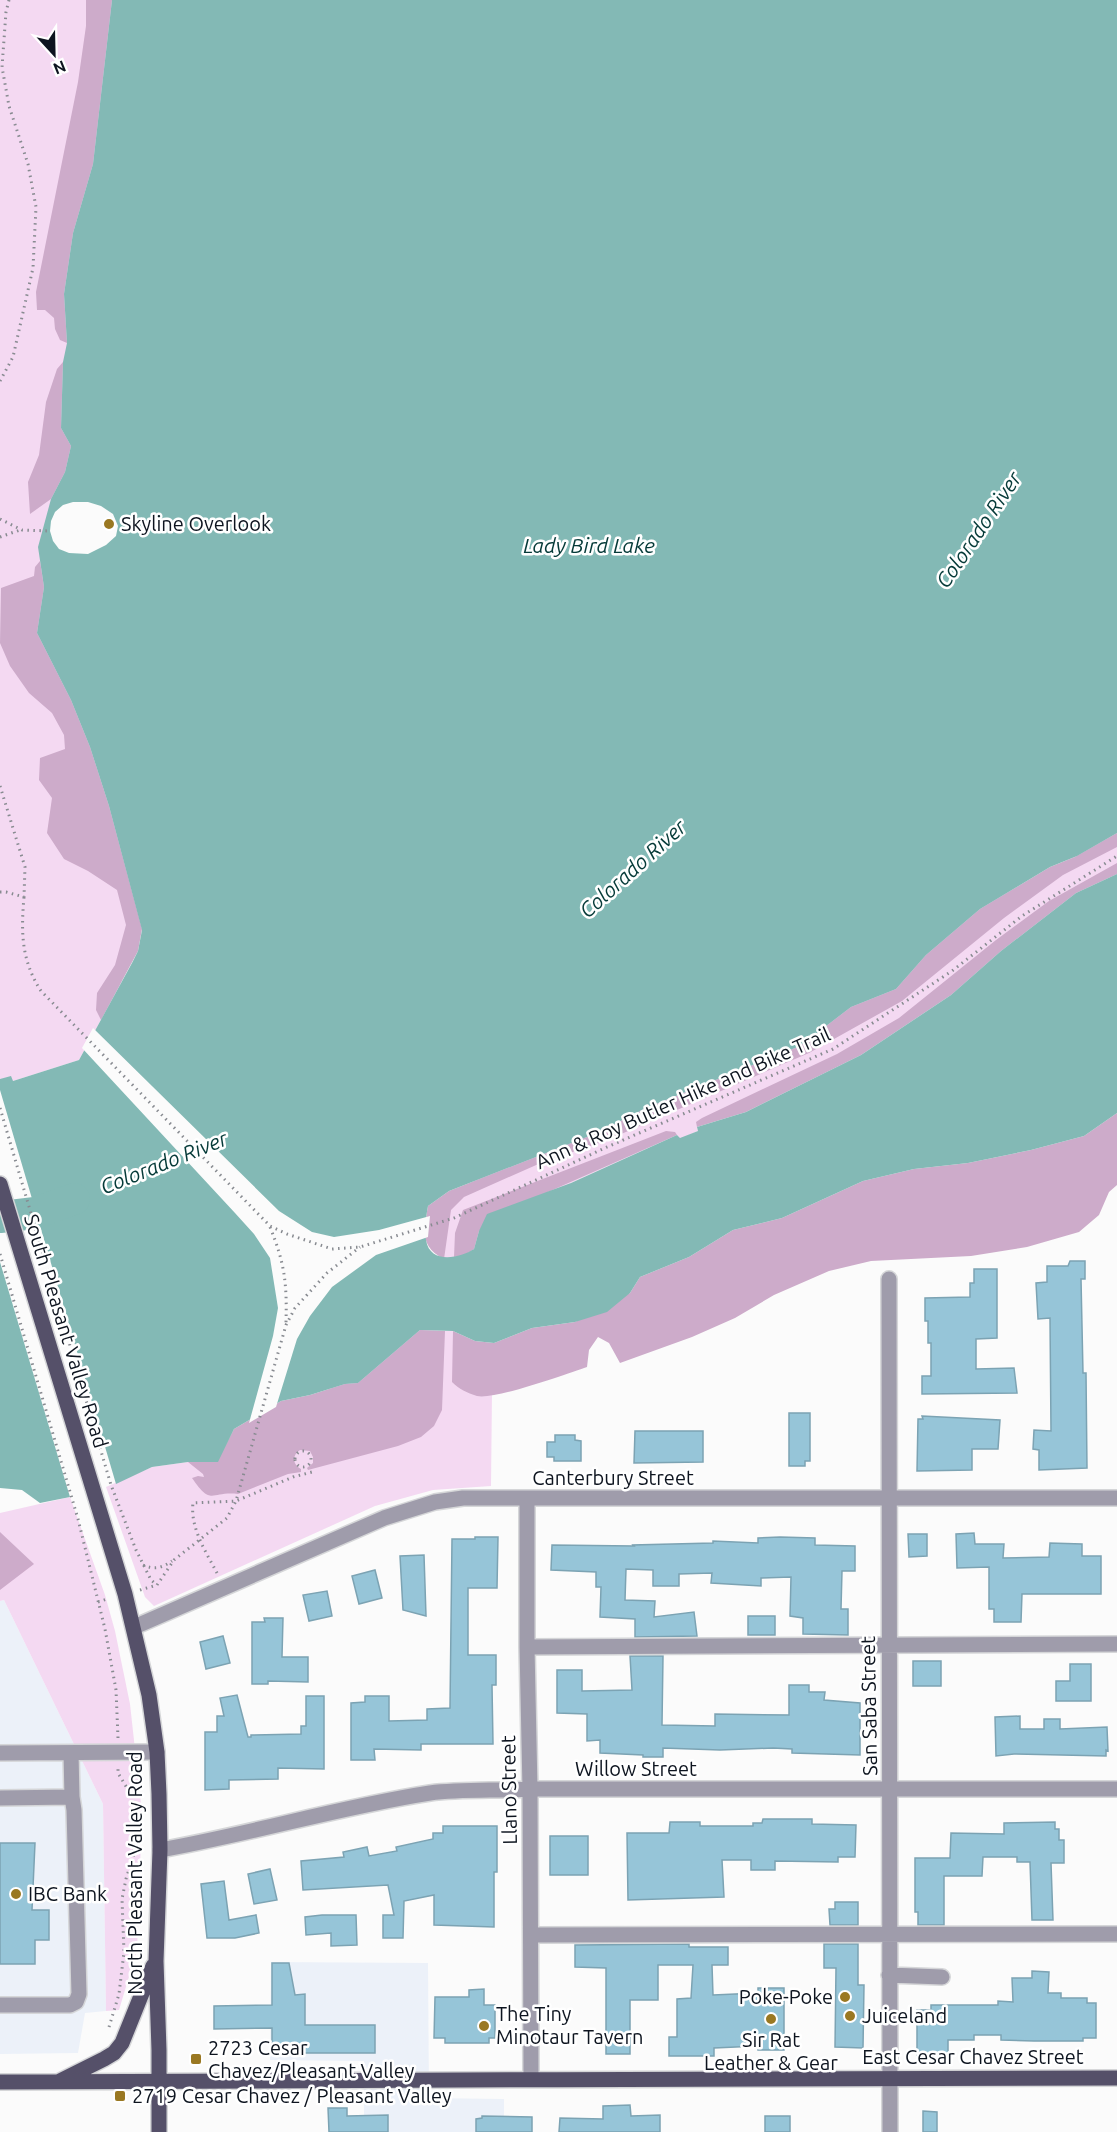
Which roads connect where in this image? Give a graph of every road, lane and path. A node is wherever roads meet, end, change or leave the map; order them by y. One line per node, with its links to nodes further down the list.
1 (9, 0): 2 (path)
2 (0, 381)
3 (0, 519): 4 (path)
4 (22, 530): 5 (path); 6 (path)
5 (50, 531)
6 (0, 537)
7 (0, 786): 10 (path, Ann & Roy Butler Hike and Bike Trail)
8 (1117, 856): 14 (path, Ann & Roy Butler Hike and Bike Trail)
9 (0, 892): 10 (path)
10 (24, 897): 13 (path, Ann & Roy Butler Hike and Bike Trail)
11 (0, 1108): 28 (path)
12 (0, 1184): 21 (main road, South Pleasant Valley Road)
13 (270, 1226): 14 (path, Ann & Roy Butler Hike and Bike Trail); 17 (path, Ann & Roy Butler Hike and Bike Trail)
14 (360, 1247): 17 (path, Ann & Roy Butler Hike and Bike Trail)
15 (0, 1254): 33 (path)
16 (889, 1279): 23 (street, San Saba Street)
17 (286, 1325): 25 (path, Ann & Roy Butler Hike and Bike Trail)
18 (304, 1467): 18 (path); 20 (path)
19 (312, 1472): 20 (path)
20 (305, 1474): 25 (path)
21 (93, 1490): 34 (main road, North Pleasant Valley Road)
22 (1117, 1498): 23 (street, Canterbury Street)
23 (889, 1499): 24 (street, Canterbury Street); 36 (street, San Saba Street)
24 (527, 1500): 34 (street, Canterbury Street); 37 (street, Llano Street)
25 (236, 1501): 26 (path, Ann & Roy Butler Hike and Bike Trail); 26 (path)
26 (200, 1539): 27 (path, Ann & Roy Butler Hike and Bike Trail); 29 (path)
27 (174, 1560): 28 (path, Ann & Roy Butler Hike and Bike Trail); 30 (path, Ann & Roy Butler Hike and Bike Trail)
28 (142, 1564): 30 (path)
29 (218, 1575)
30 (157, 1585): 31 (path)
31 (140, 1590)
32 (107, 1599): 33 (path)
33 (98, 1602): 38 (path)
34 (134, 1627): 39 (main road, North Pleasant Valley Road)
35 (1117, 1644): 36 (street)
36 (889, 1645): 37 (street); 44 (street, San Saba Street)
37 (527, 1647): 42 (street, Llano Street)
38 (118, 1752): 39 (street); 41 (street); 55 (path)
39 (157, 1752): 47 (main road, North Pleasant Valley Road)
40 (0, 1754): 41 (street)
41 (71, 1754): 45 (street)
42 (531, 1789): 44 (street, Willow Street); 47 (street, Willow Street); 49 (street, Llano Street)
43 (1117, 1789): 44 (street, Willow Street)
44 (891, 1790): 50 (street, San Saba Street)
45 (72, 1797): 46 (street); 54 (street)
46 (0, 1798)
47 (160, 1850): 51 (main road, North Pleasant Valley Road)
48 (1117, 1934): 50 (street)
49 (531, 1935): 50 (street); 57 (street, Llano Street)
50 (889, 1935): 52 (street, San Saba Street)
51 (156, 1961): 60 (main road); 61 (main road, North Pleasant Valley Road)
52 (889, 1975): 53 (street); 56 (street, San Saba Street)
53 (942, 1977)
54 (0, 2005)
55 (107, 2034)
56 (890, 2078): 57 (main road, East Cesar Chavez Street); 58 (main road, East Cesar Chavez Street); 63 (street, San Saba Street)
57 (531, 2079): 61 (main road, East Cesar Chavez Street)
58 (1117, 2079)
59 (0, 2082): 60 (main road, East Cesar Chavez Street)
60 (57, 2082): 61 (main road, East Cesar Chavez Street)
61 (159, 2084): 62 (main road, North Pleasant Valley Road)
62 (159, 2132)
63 (890, 2132)

